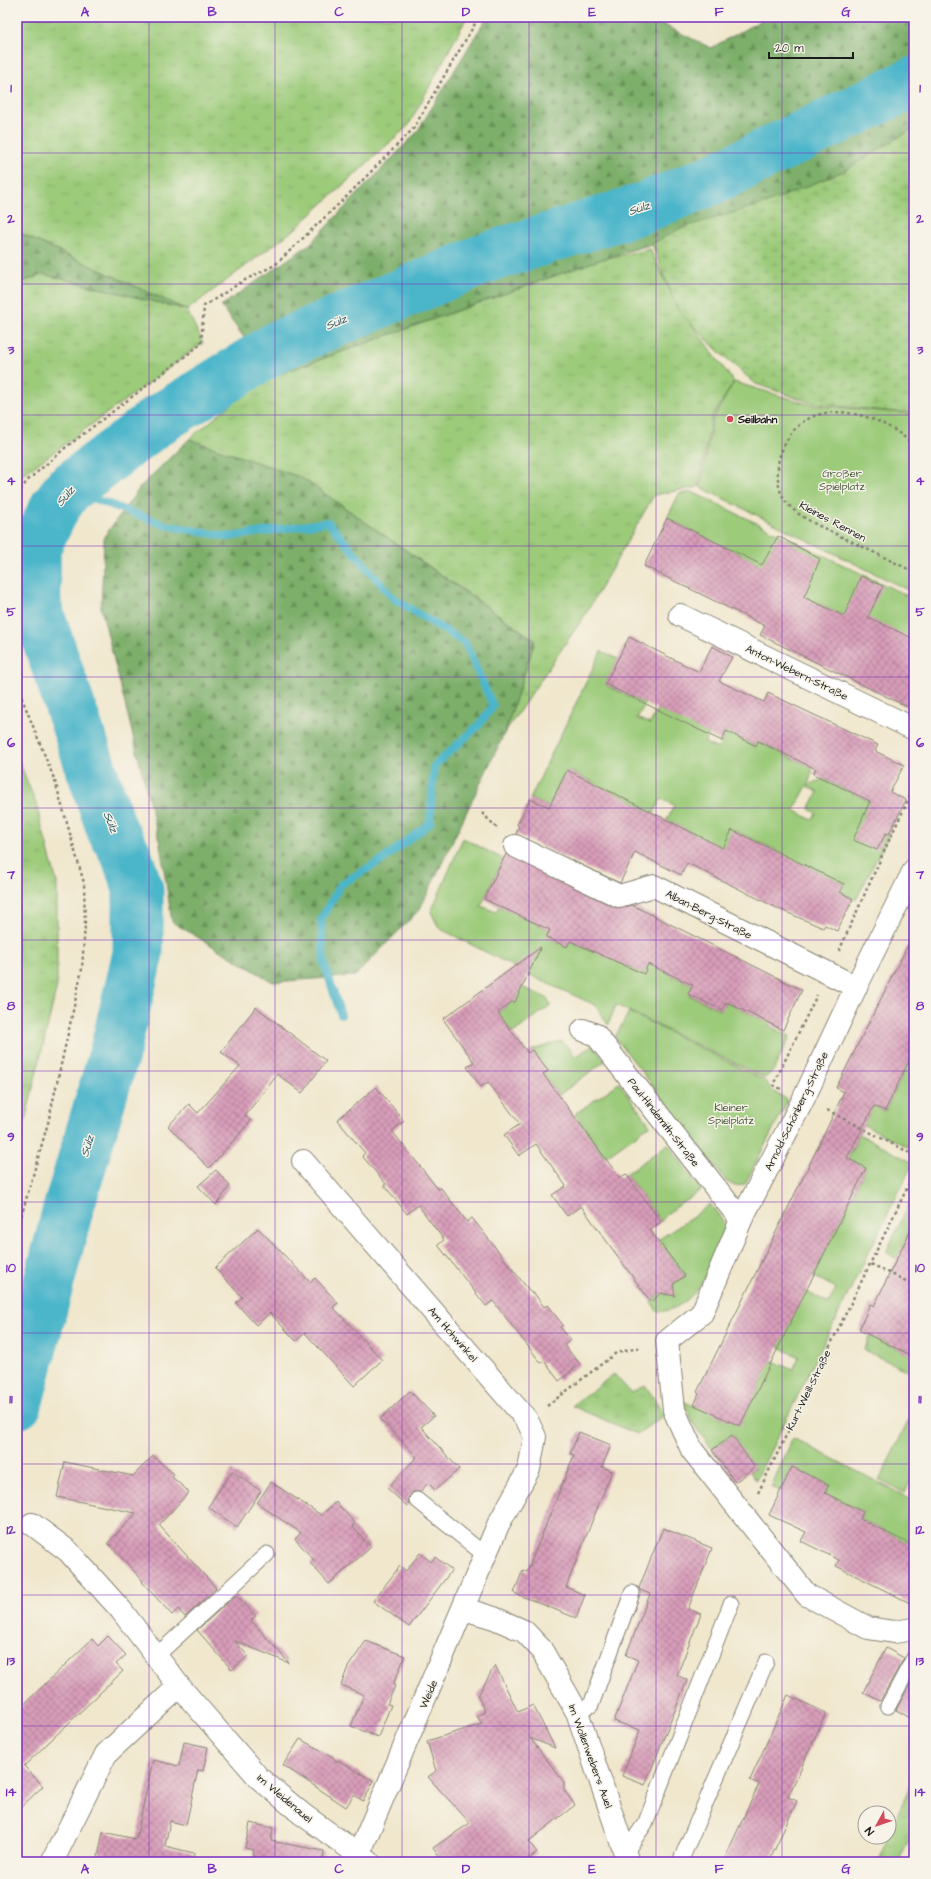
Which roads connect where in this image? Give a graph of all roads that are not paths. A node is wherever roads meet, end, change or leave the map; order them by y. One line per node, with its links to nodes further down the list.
1 (680, 615): 2 (street, Anton-Webern-Straße)
2 (914, 729)
3 (515, 846): 5 (street, Alban-Berg-Straße)
4 (913, 874): 5 (street, Arnold-Schönberg-Straße)
5 (856, 987): 8 (street, Arnold-Schönberg-Straße)
6 (583, 1030): 8 (street, Paul-Hindemith-Straße)
7 (303, 1160): 11 (street, Am Hohwinkel)
8 (741, 1220): 17 (street, Arnold-Schönberg-Straße)
9 (417, 1500): 13 (lane)
10 (32, 1524): 18 (street, Im Weidenauel)
11 (498, 1525): 13 (street, Weide)
12 (267, 1554): 18 (lane)
13 (485, 1555): 16 (street, Weide)
14 (632, 1593): 23 (lane)
15 (731, 1604): 24 (lane)
16 (464, 1609): 23 (street, Im Wollenwebers Auel); 25 (street, Weide)
17 (914, 1629)
18 (155, 1657): 21 (street, Im Weidenauel)
19 (914, 1658): 22 (lane)
20 (766, 1662): 27 (lane)
21 (179, 1686): 25 (street, Im Weidenauel); 26 (street)
22 (888, 1706)
23 (577, 1712): 24 (street, Im Wollenwebers Auel)
24 (627, 1857)
25 (362, 1859)
26 (52, 1862)
27 (680, 1862)

